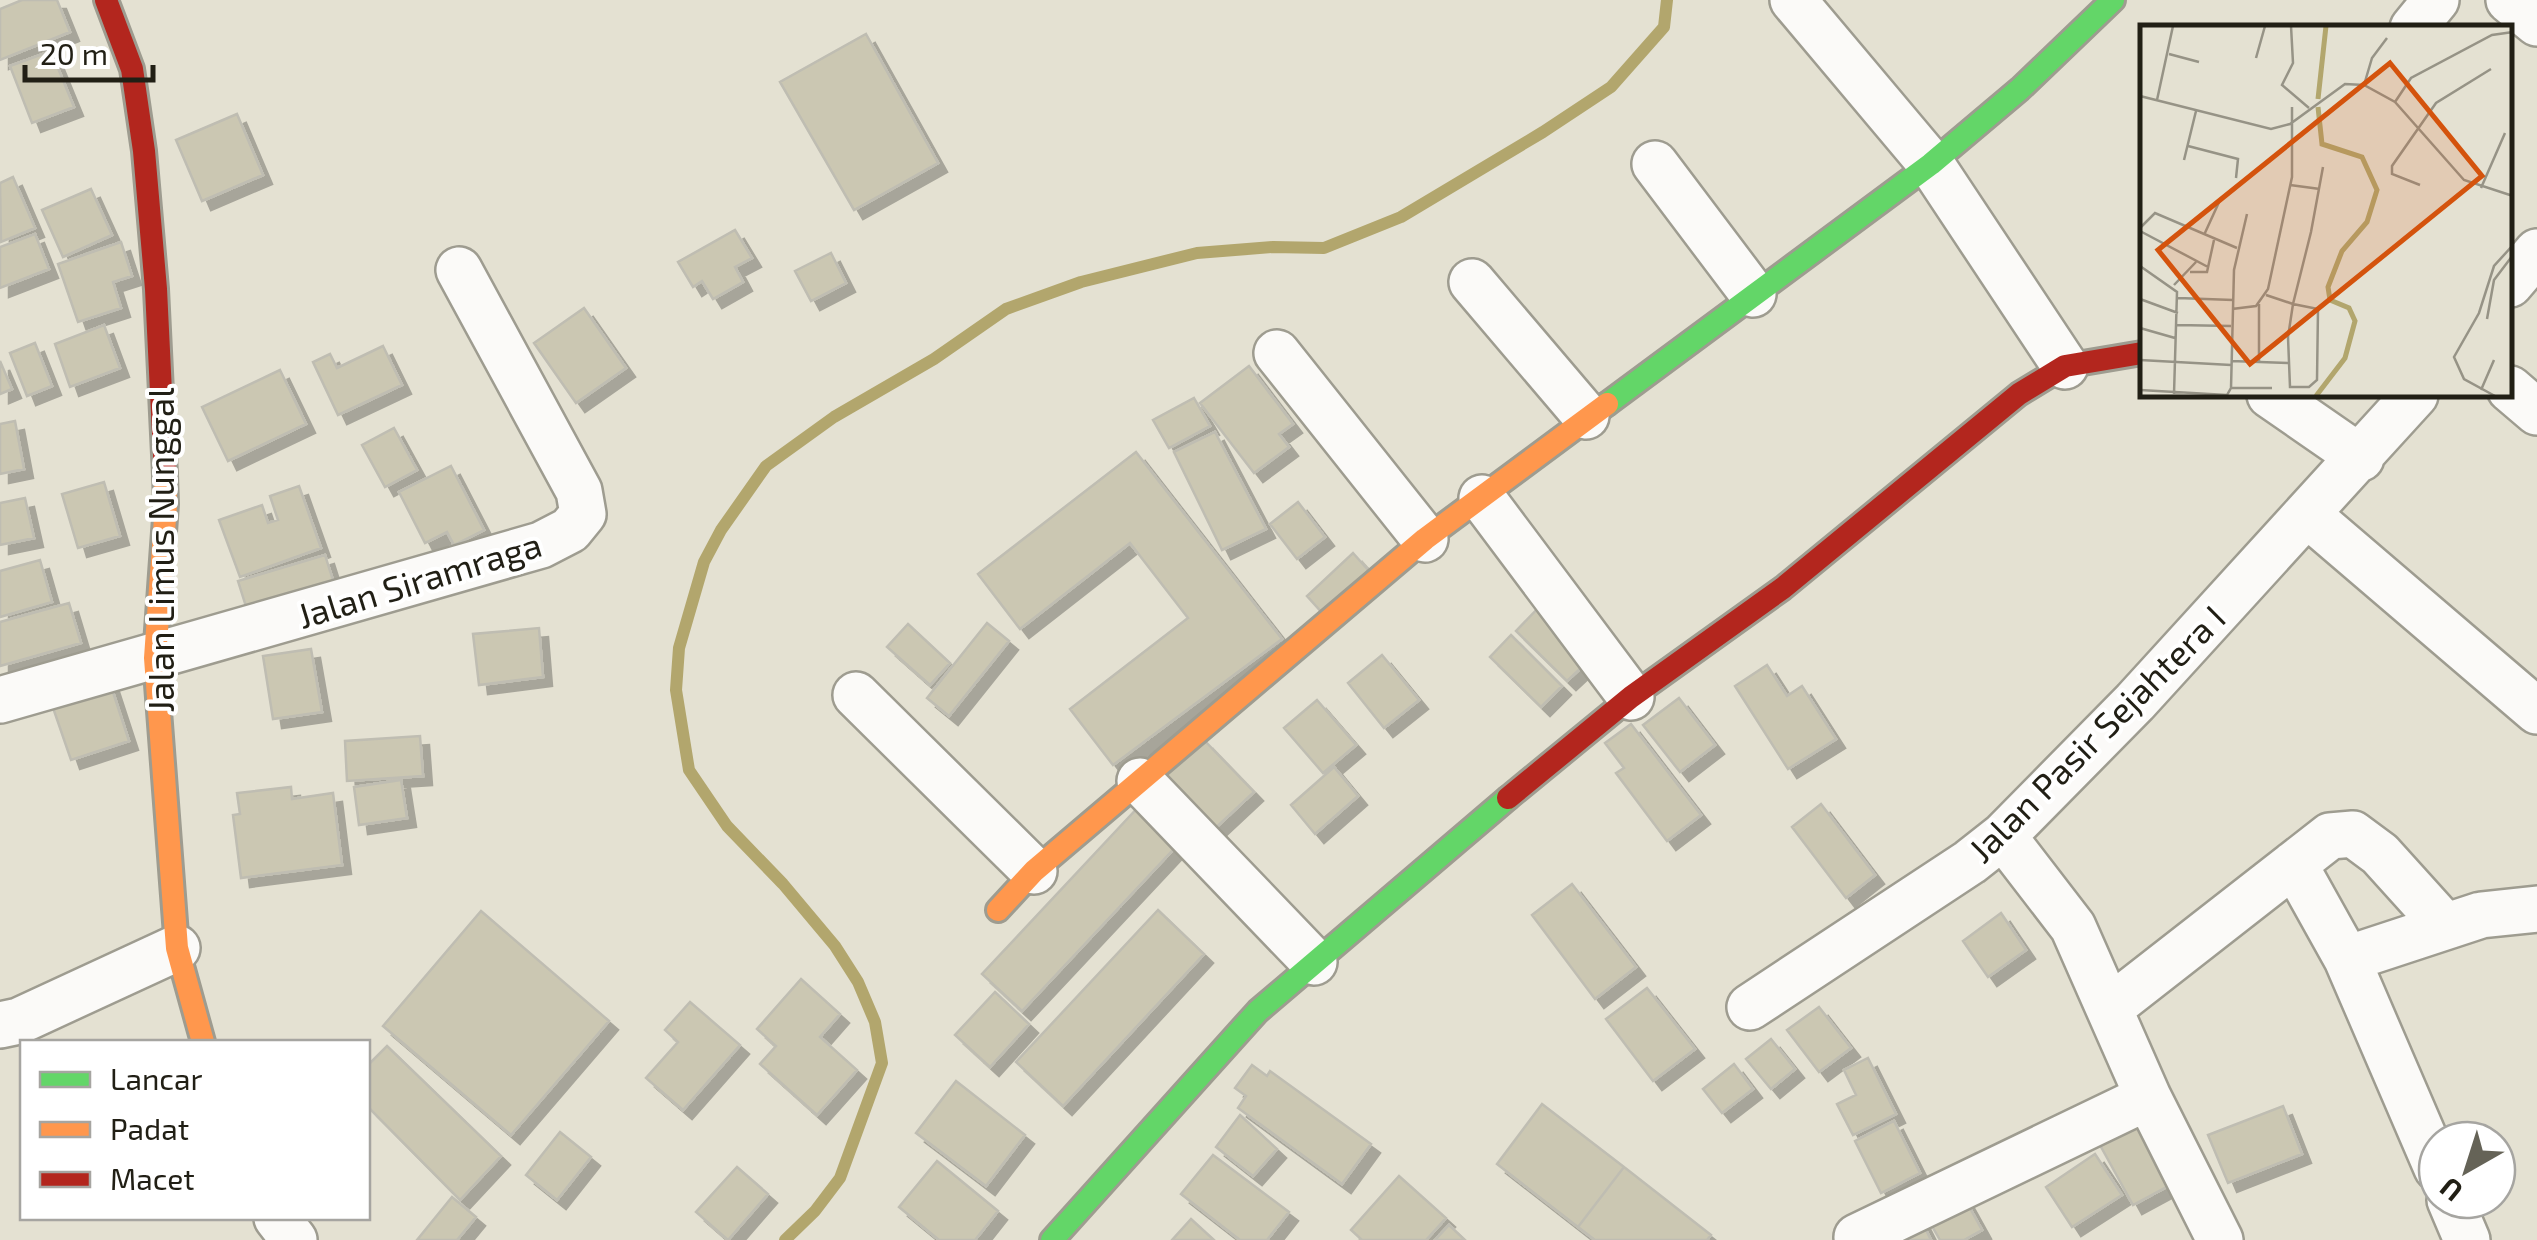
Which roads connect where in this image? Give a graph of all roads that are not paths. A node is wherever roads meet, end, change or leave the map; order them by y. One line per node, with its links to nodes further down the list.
1 (106, 0): 27 (street, Jalan Limus Nunggal)
2 (1793, 0): 9 (street)
3 (2114, 0): 9 (street)
4 (2436, 0): 7 (street)
5 (2509, 0): 6 (street)
6 (2537, 23)
7 (2416, 25)
8 (1655, 164): 14 (street)
9 (1931, 164): 14 (street); 17 (street)
10 (2537, 252): 13 (street)
11 (459, 270): 27 (street, Jalan Siramraga)
12 (1472, 282): 22 (street)
13 (2512, 282)
14 (1752, 294): 22 (street)
15 (2140, 353): 17 (street)
16 (1277, 354): 26 (street)
17 (2065, 366): 29 (street)
18 (2512, 391): 21 (street)
19 (2274, 398): 23 (street)
20 (2412, 398): 23 (street, Jalan Pasir Sejahtera I)
21 (2537, 412)
22 (1586, 416): 24 (street)
23 (2361, 458): 25 (street, Jalan Pasir Sejahtera I)
24 (1482, 498): 26 (street); 29 (street)
25 (2308, 515): 31 (street); 33 (street, Jalan Pasir Sejahtera I)
26 (1425, 538): 32 (street)
27 (155, 658): 30 (street); 39 (street, Jalan Limus Nunggal)
28 (856, 695): 35 (street)
29 (1630, 697): 41 (street)
30 (0, 700)
31 (2537, 711)
32 (1140, 781): 35 (street); 41 (street)
33 (2002, 836): 42 (street); 43 (street, Jalan Pasir Sejahtera I)
34 (2294, 864): 38 (street); 40 (street); 42 (street)
35 (1034, 871): 36 (street)
36 (998, 910)
37 (2537, 910): 38 (street)
38 (2445, 926): 40 (street)
39 (177, 948): 44 (street); 45 (street, Jalan Limus Nunggal)
40 (2348, 959): 47 (street)
41 (1314, 962): 51 (street)
42 (2110, 1006): 46 (street)
43 (1750, 1007)
44 (0, 1025)
45 (202, 1040)
46 (2148, 1097): 49 (street); 52 (street)
47 (2417, 1121)
48 (279, 1220): 50 (street)
49 (1857, 1237)
50 (294, 1240)
51 (1052, 1240)
52 (2220, 1240)

